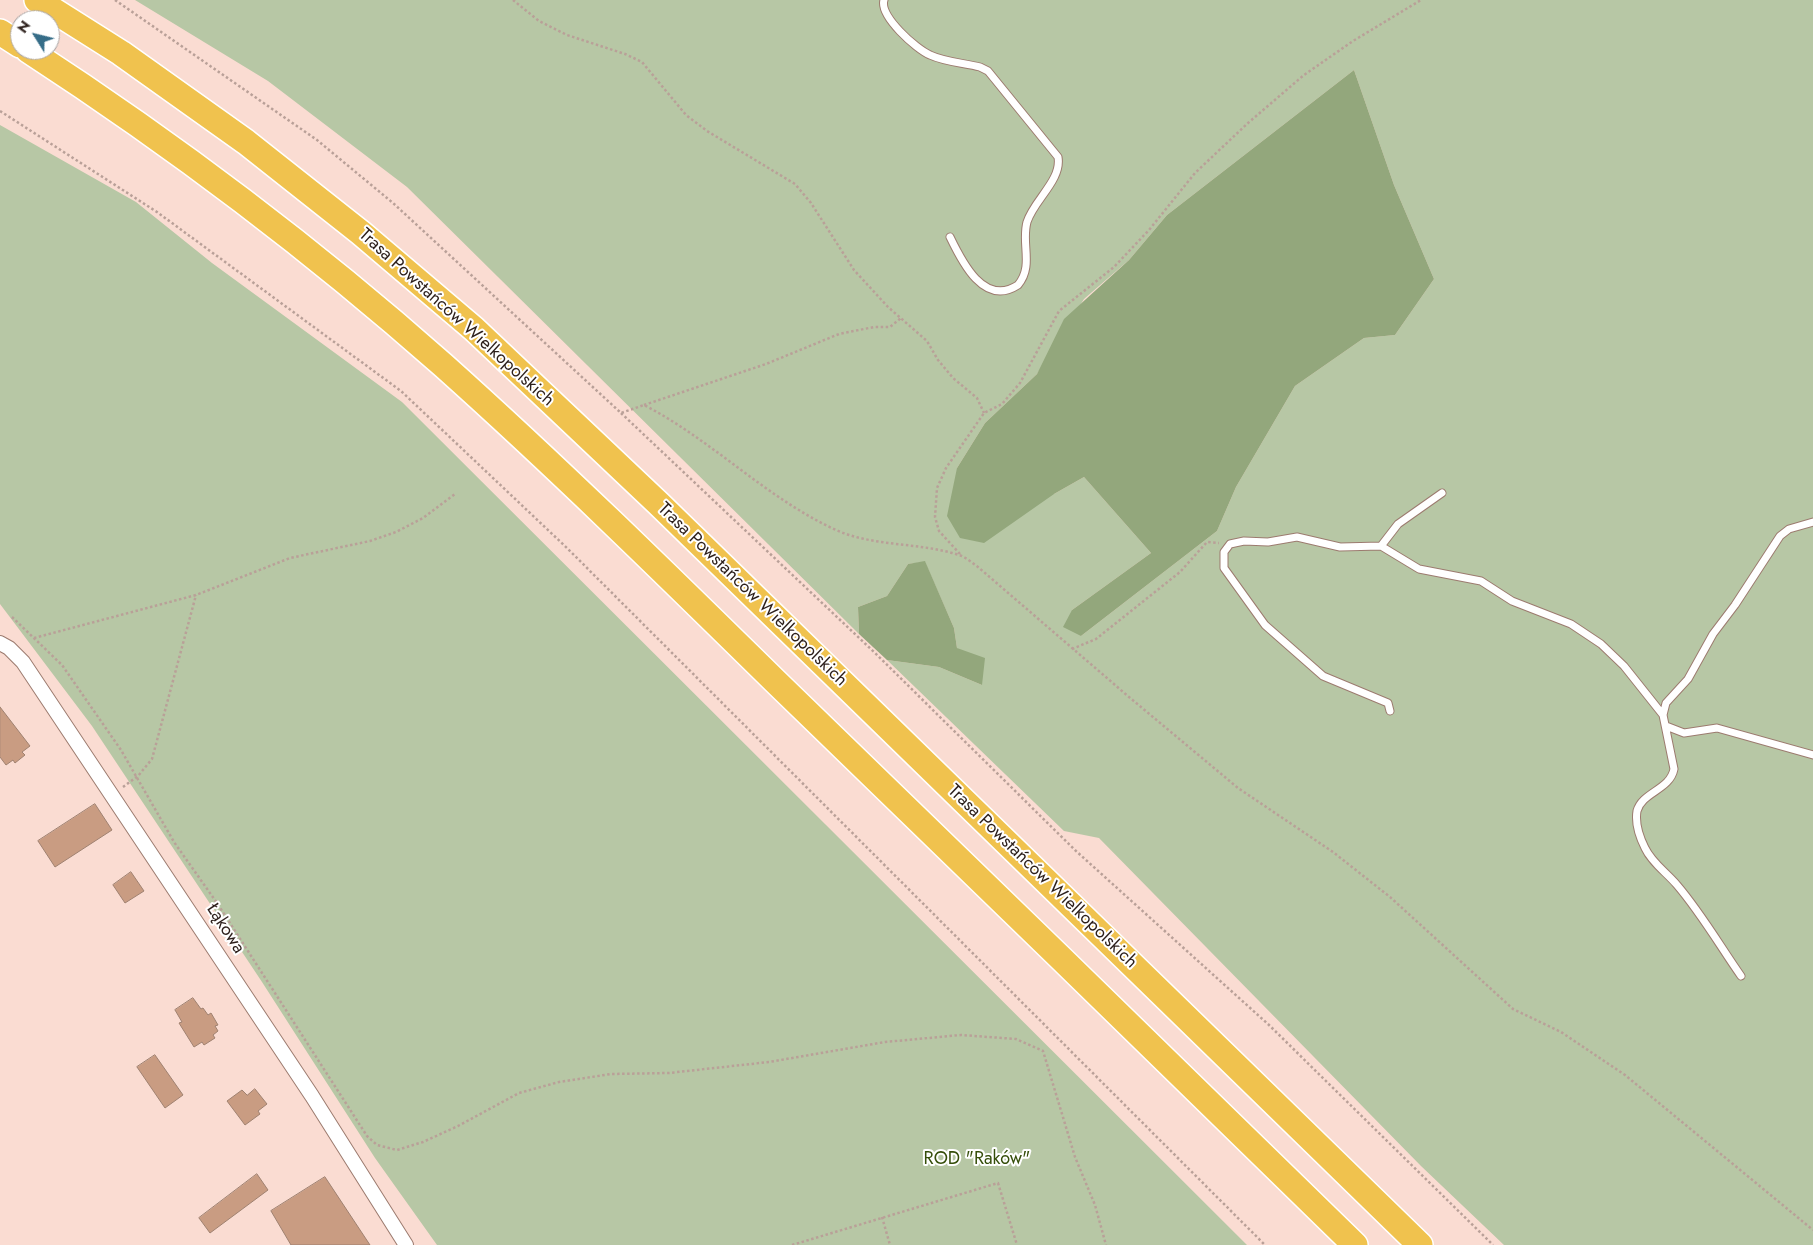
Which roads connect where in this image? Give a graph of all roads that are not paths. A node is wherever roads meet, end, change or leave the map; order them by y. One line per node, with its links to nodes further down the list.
1 (37, 0): 16 (highway, Trasa Powstańców Wielkopolskich)
2 (884, 0): 4 (lane)
3 (44, 60): 15 (highway)
4 (950, 237)
5 (1442, 493): 7 (lane)
6 (1813, 522): 10 (lane)
7 (1381, 546): 9 (lane); 10 (lane)
8 (0, 643): 14 (street, Łąkowa)
9 (1390, 711)
10 (1663, 715): 11 (lane)
11 (1666, 726): 12 (lane); 13 (lane)
12 (1813, 755)
13 (1741, 976)
14 (406, 1245)
15 (1355, 1245)
16 (1420, 1245)

